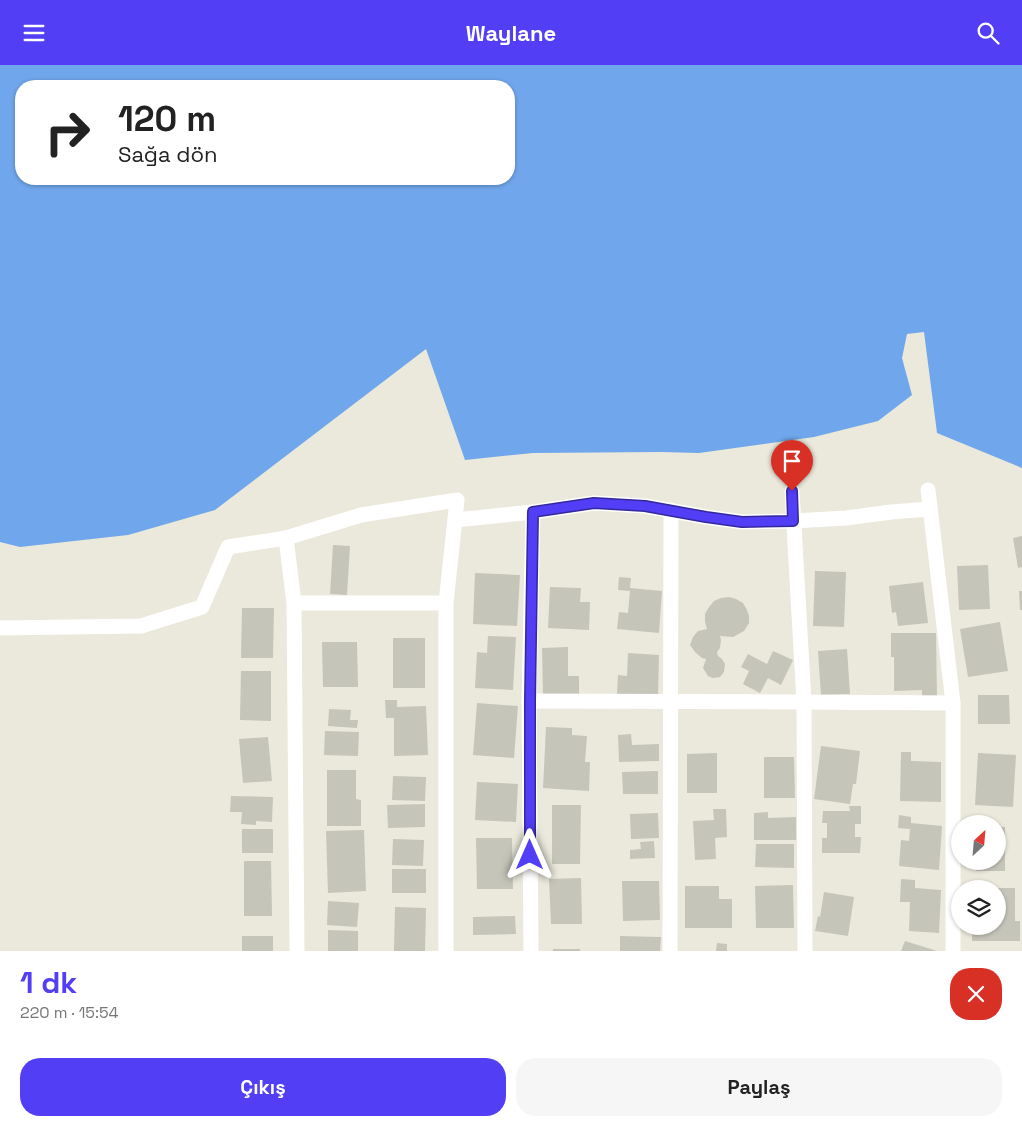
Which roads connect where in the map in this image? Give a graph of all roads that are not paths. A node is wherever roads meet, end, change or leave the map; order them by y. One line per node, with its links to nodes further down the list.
1 (928, 490): 3 (street)
2 (792, 491): 7 (street)
3 (930, 509): 7 (street); 15 (street)
4 (671, 511): 5 (street); 7 (street); 13 (street)
5 (533, 512): 6 (street); 12 (street)
6 (455, 520): 8 (street); 10 (street)
7 (793, 521): 14 (street)
8 (286, 538): 9 (street); 11 (street)
9 (294, 603): 10 (street); 16 (street)
10 (446, 603): 17 (street)
11 (0, 628)
12 (530, 701): 13 (street); 18 (street)
13 (670, 702): 14 (street); 19 (street)
14 (804, 702): 15 (street); 20 (street)
15 (953, 703): 21 (street)
16 (297, 951)
17 (446, 951)
18 (531, 951)
19 (670, 951)
20 (805, 951)
21 (952, 951)

